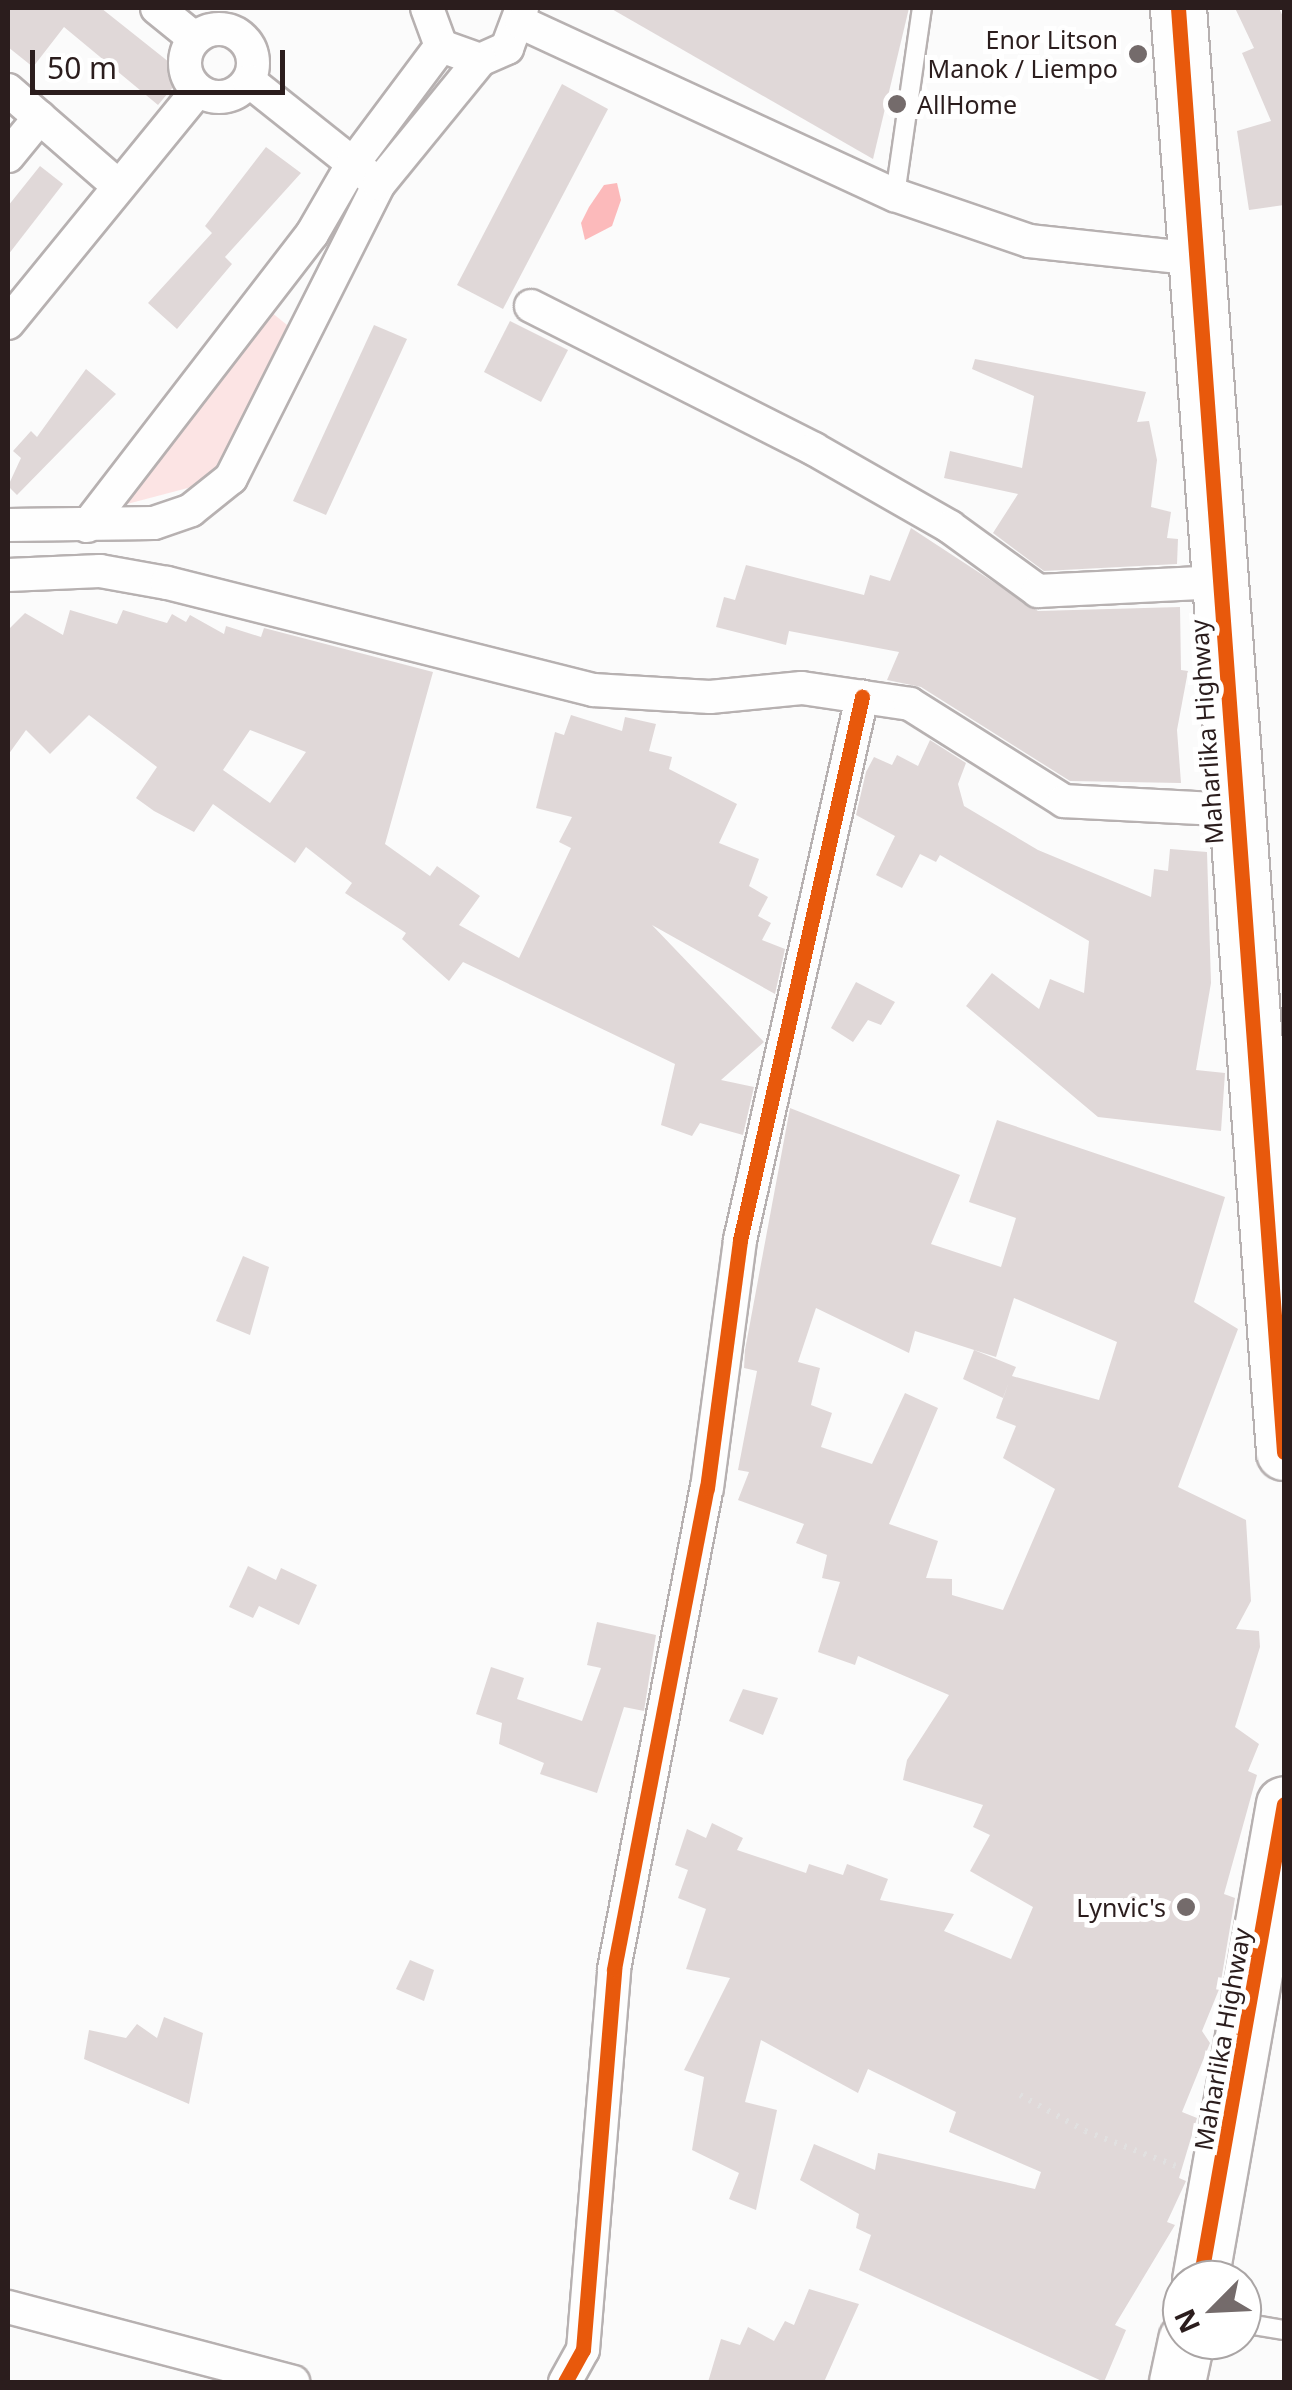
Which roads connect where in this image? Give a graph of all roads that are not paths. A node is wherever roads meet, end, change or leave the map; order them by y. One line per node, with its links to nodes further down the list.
1 (157, 8): 6 (street)
2 (426, 8): 7 (street)
3 (922, 8): 17 (lane)
4 (1178, 8): 18 (highway, Maharlika Highway)
5 (522, 15): 8 (street); 17 (street)
6 (194, 38): 9 (street); 11 (street)
7 (441, 46): 8 (street); 14 (street)
8 (480, 60): 16 (street)
9 (250, 80): 11 (street); 14 (street)
10 (8, 90): 12 (street)
11 (198, 91): 15 (street)
12 (40, 117): 13 (street); 15 (street)
13 (8, 156)
14 (352, 165): 16 (street); 22 (street)
15 (116, 184): 20 (street)
16 (379, 184): 22 (street)
17 (895, 195): 18 (street)
18 (1198, 259): 24 (highway, Maharlika Highway)
19 (532, 306): 24 (street)
20 (8, 323)
21 (8, 525): 22 (street)
22 (87, 526)
23 (8, 575): 25 (street)
24 (1220, 582): 26 (highway, Maharlika Highway)
25 (862, 697): 26 (street); 32 (street)
26 (1237, 810): 27 (highway, Maharlika Highway)
27 (1284, 1452)
28 (1284, 1804): 29 (highway, Maharlika Highway)
29 (1205, 2260)
30 (8, 2307): 31 (street)
31 (293, 2382)
32 (565, 2382)

